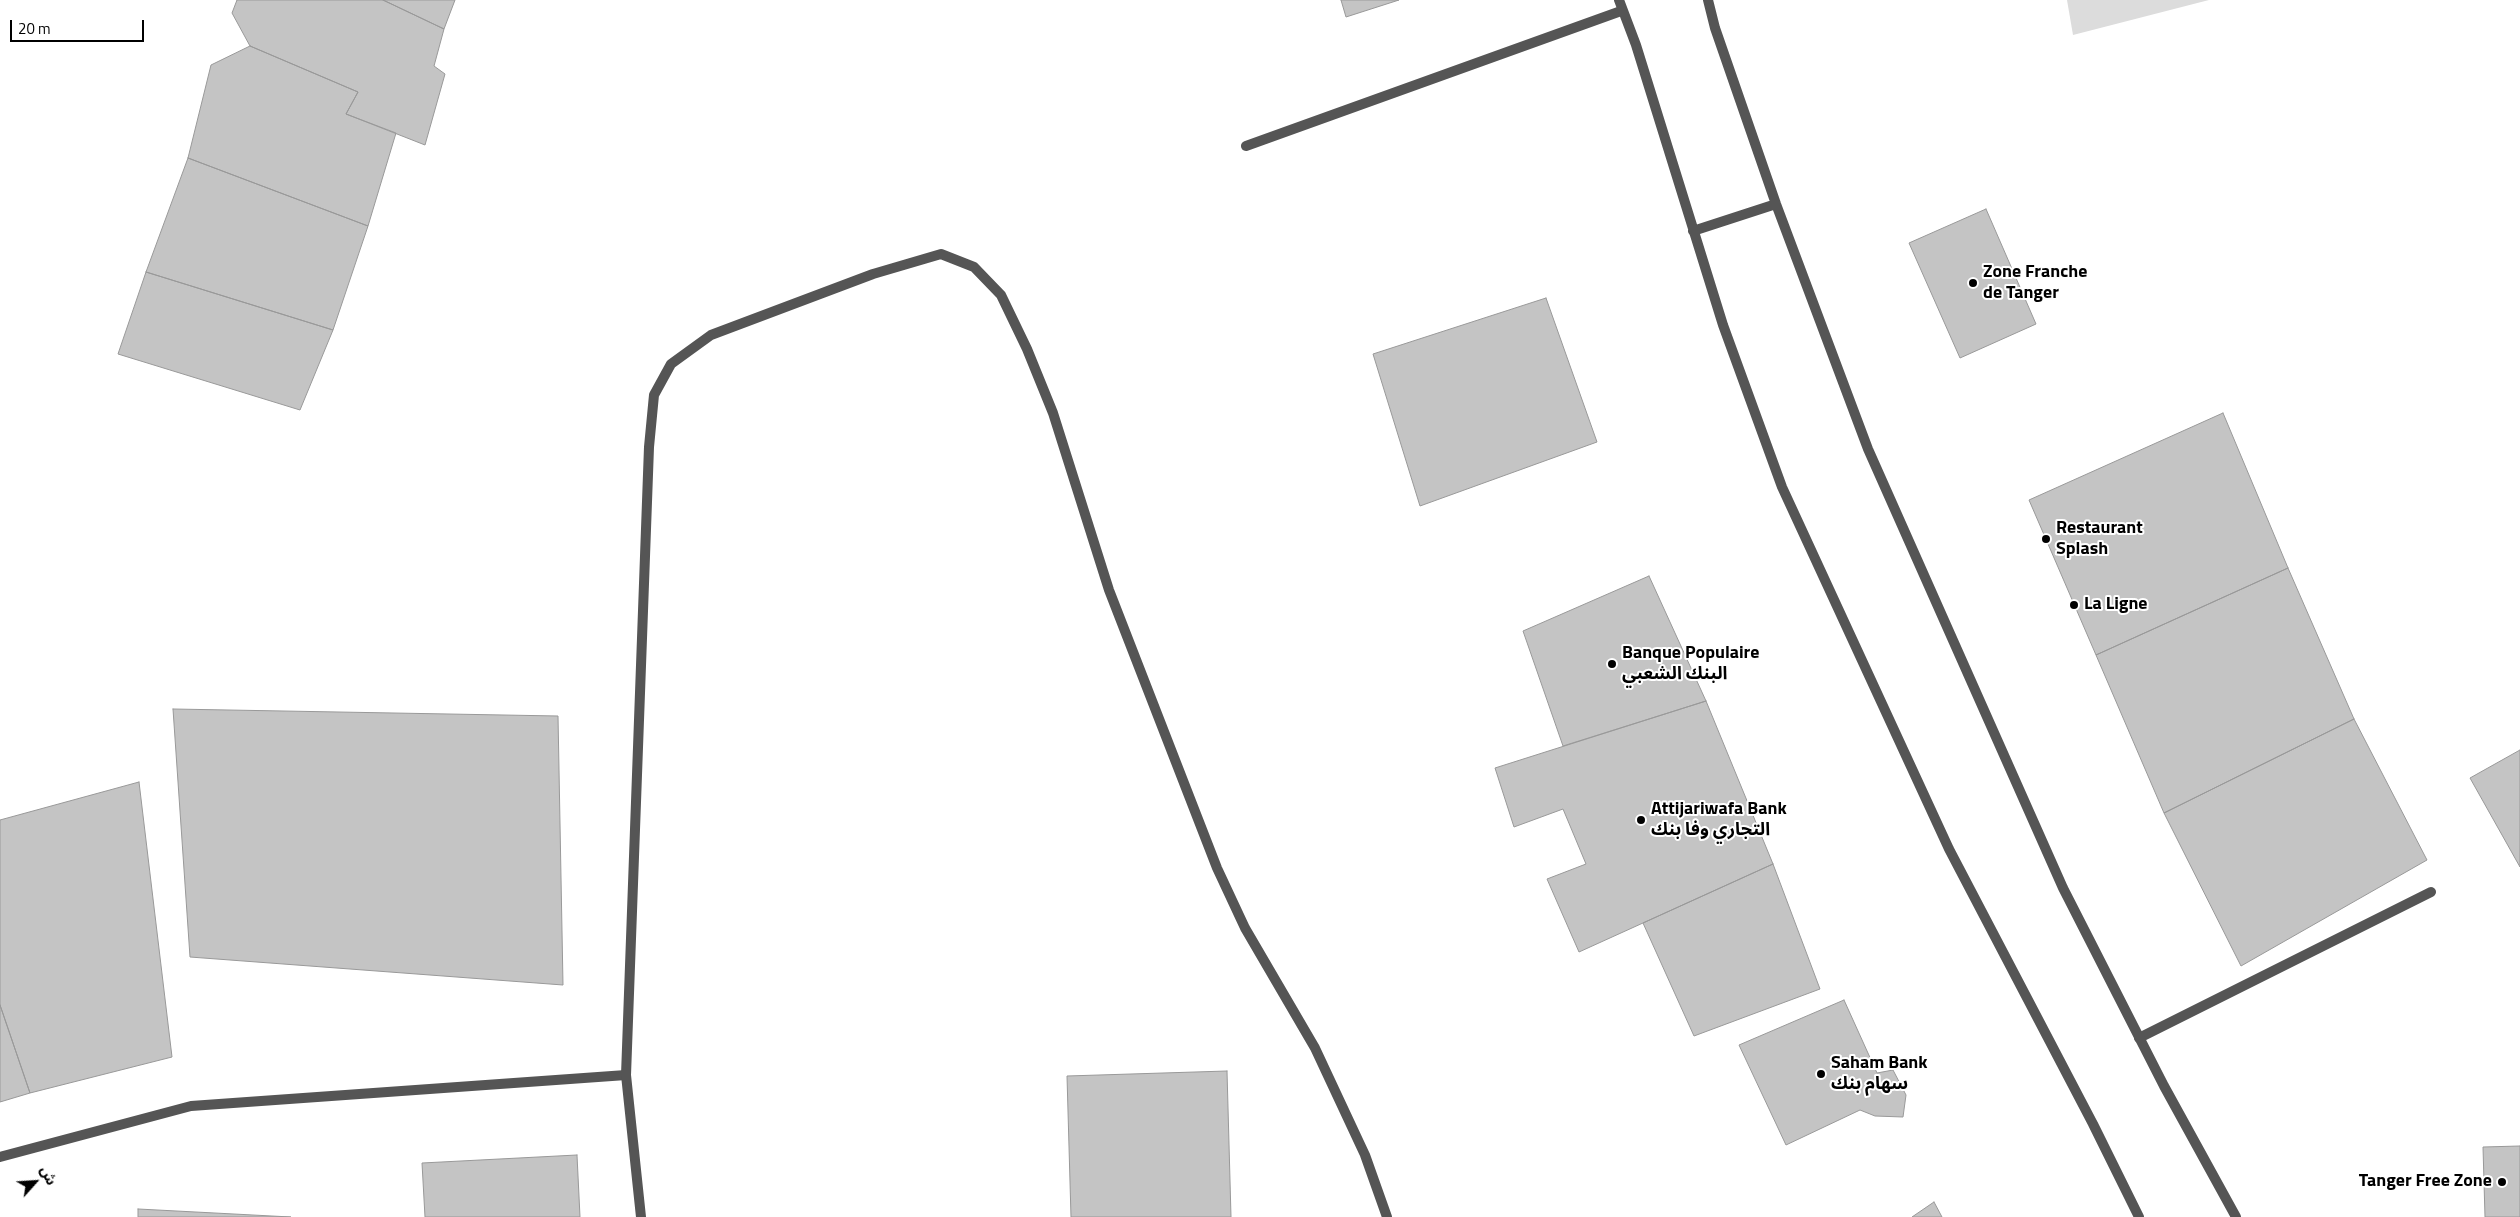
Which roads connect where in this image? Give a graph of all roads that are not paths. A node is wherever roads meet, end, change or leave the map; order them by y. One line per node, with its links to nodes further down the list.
1 (1618, 0): 3 (street)
2 (1708, 0): 5 (street)
3 (1621, 11): 4 (street); 6 (street)
4 (1246, 146)
5 (1776, 204): 6 (street); 8 (street)
6 (1693, 231): 13 (street)
7 (2430, 892): 8 (street)
8 (2139, 1038): 14 (street)
9 (626, 1075): 10 (street); 11 (street); 12 (street)
10 (0, 1157)
11 (641, 1217)
12 (1387, 1217)
13 (2139, 1217)
14 (2236, 1217)

